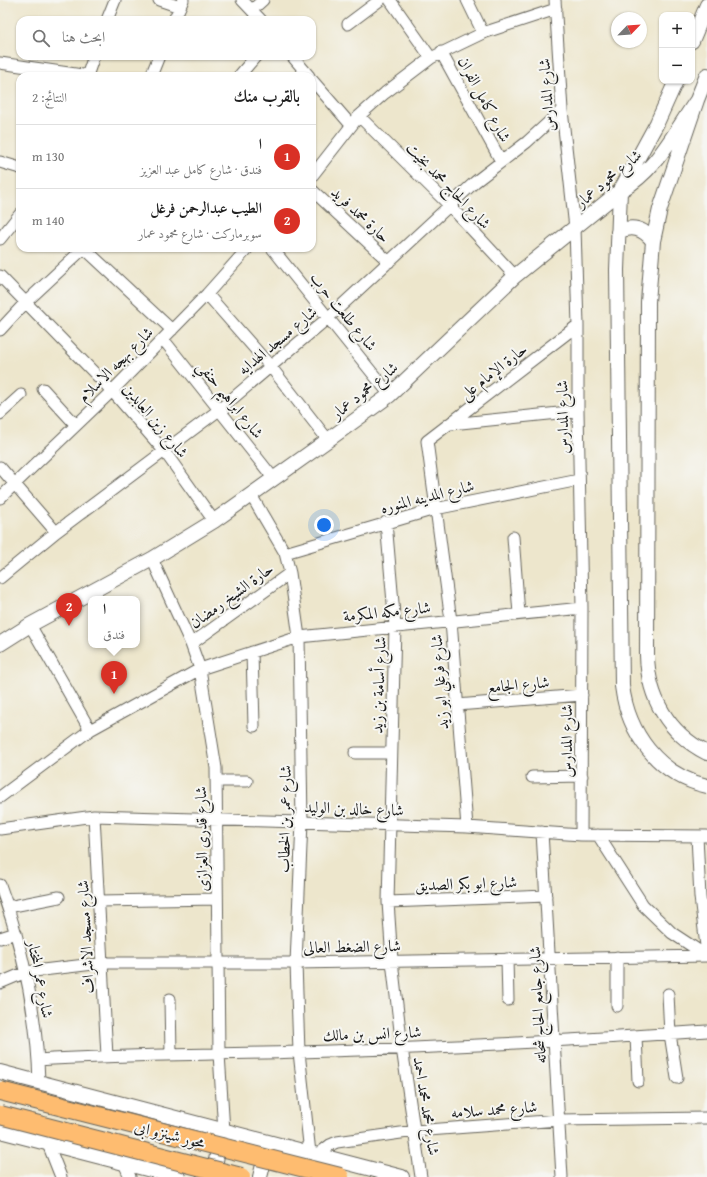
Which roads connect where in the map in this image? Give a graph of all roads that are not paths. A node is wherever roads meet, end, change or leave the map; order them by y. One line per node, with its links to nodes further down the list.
1 (115, 0): 12 (street)
2 (159, 0): 8 (street)
3 (242, 0): 11 (street)
4 (263, 0): 11 (street)
5 (380, 0): 15 (street)
6 (390, 0): 19 (street)
7 (467, 0): 16 (street)
8 (182, 4): 13 (street)
9 (707, 4): 17 (street)
10 (556, 5): 16 (street); 34 (street, شارع المدارس)
11 (252, 10): 14 (street)
12 (109, 16)
13 (176, 16)
14 (257, 16)
15 (348, 24)
16 (483, 32): 18 (street)
17 (695, 34)
18 (441, 52): 19 (street); 37 (street, شارع كامل الفران)
19 (431, 58): 35 (street)
20 (93, 60): 26 (street)
21 (157, 60): 27 (street)
22 (253, 60): 28 (street)
23 (295, 60): 29 (street)
24 (0, 63): 25 (street)
25 (61, 72)
26 (89, 72)
27 (153, 72)
28 (242, 72)
29 (306, 72)
30 (707, 75): 33 (street)
31 (675, 84): 41 (street)
32 (316, 85): 36 (street)
33 (697, 100): 41 (street, شارع محمود عمار); 48 (street)
34 (562, 110): 37 (street, شارع مسجد الهدايه); 45 (street, شارع المدارس)
35 (359, 116): 36 (street); 43 (street, شارع الحاج محمد بخيت)
36 (351, 126): 40 (street)
37 (501, 161): 43 (street, شارع مسجد الهدايه)
38 (0, 162): 39 (street)
39 (16, 167)
40 (316, 171)
41 (620, 191): 45 (street, شارع محمود عمار); 46 (street)
42 (316, 194): 53 (street, حارة محمد فريد)
43 (450, 206): 53 (street, شارع مسجد الهدايه); 55 (street, شارع الحاج محمد بخيت)
44 (16, 219): 47 (street)
45 (575, 228): 55 (street, شارع محمود عمار); 59 (street, شارع المدارس)
46 (618, 232): 48 (street); 112 (street)
47 (0, 239)
48 (653, 241): 106 (street)
49 (80, 252): 57 (street)
50 (88, 252): 61 (street)
51 (241, 252): 56 (street, شارع بهجه الاسلام)
52 (275, 252): 58 (street, شارع طلعت حرب)
53 (389, 262): 58 (street, شارع مسجد الهدايه)
54 (0, 276): 57 (street, شارع زين العابدين)
55 (515, 276): 67 (street, شارع محمود عمار)
56 (207, 294): 61 (street, شارع بهجه الاسلام); 63 (street)
57 (25, 303): 60 (street); 65 (street, شارع زين العابدين)
58 (329, 317): 63 (street, شارع مسجد الهدايه); 67 (street, شارع طلعت حرب)
59 (578, 325): 69 (street, شارع المدارس); 71 (street, حارة الإمام على)
60 (0, 330)
61 (172, 330): 62 (street, شارع بهجه الاسلام)
62 (163, 339): 65 (street, شارع بهجه الاسلام); 68 (street, شارع ابراهيم حنفي)
63 (271, 367): 68 (street, شارع مسجد الهدايه); 73 (street)
64 (43, 389): 72 (street)
65 (112, 391): 72 (street, شارع بهجه الاسلام); 75 (street, شارع زين العابدين)
66 (21, 395): 70 (street)
67 (390, 395): 73 (street, شارع محمود عمار)
68 (219, 410): 75 (street, شارع مسجد الهدايه); 77 (street, شارع ابراهيم حنفي)
69 (578, 411): 71 (street); 78 (street, شارع المدارس)
70 (0, 414)
71 (450, 424): 74 (street, حارة الإمام على)
72 (76, 425): 79 (street, شارع بهجه الاسلام)
73 (328, 440): 77 (street, شارع محمود عمار)
74 (426, 441): 82 (street, شارع فرغلي ابو زيد)
75 (165, 452): 83 (street, شارع زين العابدين); 85 (street, شارع مسجد الهدايه)
76 (0, 467): 79 (street)
77 (274, 478): 80 (street, شارع محمود عمار)
78 (579, 480): 82 (street, شارع المدينه المنوره); 91 (street, شارع المدارس)
79 (15, 483): 81 (street, شارع بهجه الاسلام); 85 (street)
80 (251, 495): 83 (street, شارع محمود عمار); 87 (street, شارع عمر بن الخطاب)
81 (0, 498)
82 (436, 509): 84 (street, شارع المدينه المنوره); 93 (street, شارع فرغلي ابو زيد)
83 (214, 521): 88 (street, شارع محمود عمار)
84 (386, 522): 87 (street, شارع المدينه المنوره); 95 (street, شارع أسامة بن زيد)
85 (56, 532): 90 (street, شارع مسجد الهدايه)
86 (513, 537): 92 (street)
87 (285, 553): 89 (street, شارع عمر بن الخطاب)
88 (152, 559): 94 (street, شارع محمود عمار); 98 (street, شارع قدرى العزازى)
89 (290, 573): 96 (street, شارع عمر بن الخطاب); 98 (street, حارة الشيخ رمضان)
90 (0, 578)
91 (582, 608): 92 (street, شارع مكه المكرمة); 101 (street, شارع المدارس)
92 (519, 614): 93 (street, شارع مكه المكرمة)
93 (451, 621): 95 (street, شارع مكه المكرمة); 102 (street, شارع فرغلي ابو زيد)
94 (30, 625): 97 (street, شارع محمود عمار); 104 (street)
95 (395, 626): 96 (street, شارع مكه المكرمة); 107 (street, شارع أسامة بن زيد)
96 (299, 637): 99 (street, شارع مكه المكرمة); 116 (street, شارع عمر بن الخطاب)
97 (0, 644)
98 (191, 644): 100 (street, شارع قدرى العزازى)
99 (252, 652): 100 (street, شارع مكه المكرمة); 103 (street)
100 (200, 669): 104 (street, شارع مكه المكرمة); 110 (street, شارع قدرى العزازى)
101 (582, 695): 102 (street, شارع الجامع); 108 (street, شارع المدارس)
102 (456, 705): 118 (street, شارع فرغلي ابو زيد)
103 (254, 726)
104 (90, 730): 113 (street, شارع مكه المكرمة)
105 (354, 752): 107 (street)
106 (707, 752)
107 (392, 753): 117 (street, شارع أسامة بن زيد)
108 (582, 776): 109 (street); 121 (street, شارع المدارس)
109 (532, 777)
110 (216, 781): 111 (street); 115 (street, شارع قدرى العزازى)
111 (247, 781)
112 (707, 786)
113 (0, 796)
114 (94, 816): 115 (street, شارع خالد بن الوليد); 119 (street, شارع خالد بن الوليد); 129 (street, شارع مسجد الاشراف)
115 (216, 820): 116 (street, شارع خالد بن الوليد); 128 (street, شارع قدرى العزازى)
116 (302, 822): 117 (street, شارع خالد بن الوليد); 141 (street, شارع عمر بن الخطاب)
117 (389, 825): 118 (street, شارع خالد بن الوليد); 130 (street, شارع محمد محمد احمد)
118 (467, 827): 120 (street, شارع خالد بن الوليد)
119 (0, 829)
120 (542, 832): 121 (street, شارع خالد بن الوليد); 125 (street, شارع جامع الحاج شحاته)
121 (581, 835): 122 (street, شارع خالد بن الوليد)
122 (598, 835): 123 (street, شارع خالد بن الوليد); 134 (street)
123 (702, 836): 127 (street)
124 (1, 892): 131 (street, شارع عمر المختار)
125 (546, 896): 130 (street, شارع ابو بكر الصديق); 136 (street, شارع جامع الحاج شحاته)
126 (59, 897): 131 (street)
127 (703, 897): 134 (street)
128 (217, 899): 129 (street); 140 (street, شارع قدرى العزازى)
129 (99, 901): 139 (street, شارع مسجد الاشراف)
130 (388, 902): 138 (street, شارع محمد محمد احمد)
131 (8, 907): 132 (street, شارع عمر المختار)
132 (16, 933): 133 (street); 142 (street, شارع عمر المختار)
133 (0, 938)
134 (707, 955): 135 (street, شارع الضغط العالى)
135 (617, 957): 136 (street, شارع الضغط العالى); 147 (street)
136 (550, 958): 137 (street, شارع الضغط العالى); 151 (street, شارع جامع الحاج شحاته)
137 (507, 959): 138 (street, شارع الضغط العالى); 146 (street)
138 (392, 961): 141 (street, شارع الضغط العالى); 152 (street, شارع محمد محمد احمد)
139 (102, 963): 140 (street, شارع الضغط العالى); 142 (street, شارع الضغط العالى); 156 (street, شارع مسجد الاشراف)
140 (218, 963): 141 (street, شارع الضغط العالى); 155 (street, شارع قدرى العزازى)
141 (296, 963): 153 (street, شارع عمر بن الخطاب)
142 (26, 972): 143 (street, شارع الضغط العالى); 157 (street, شارع عمر المختار)
143 (0, 983)
144 (668, 994): 149 (street)
145 (170, 999): 154 (street)
146 (508, 1000)
147 (617, 1006)
148 (707, 1031): 149 (street, شارع انس بن مالك)
149 (670, 1034): 150 (street, شارع انس بن مالك); 159 (street)
150 (636, 1036): 151 (street, شارع انس بن مالك); 160 (street)
151 (554, 1042): 152 (street, شارع انس بن مالك); 165 (street, شارع جامع الحاج شحاته)
152 (402, 1048): 153 (street, شارع انس بن مالك); 168 (street, شارع محمد محمد احمد)
153 (299, 1052): 155 (street, شارع انس بن مالك); 172 (street, شارع عمر بن الخطاب)
154 (171, 1054): 155 (street, شارع انس بن مالك); 156 (street, شارع انس بن مالك)
155 (219, 1054): 167 (street, شارع قدرى العزازى)
156 (107, 1056): 157 (street, شارع انس بن مالك)
157 (38, 1060): 161 (street, شارع عمر المختار)
158 (0, 1072): 161 (street)
159 (677, 1078)
160 (638, 1081)
161 (39, 1082): 166 (street)
162 (0, 1091): 180 (main road, محور شينزو ابى, bridge)
163 (0, 1115): 178 (main road, محور شينزو ابى, bridge)
164 (707, 1118): 165 (street)
165 (559, 1120): 168 (street, شارع محمد سلامه); 183 (street, شارع جامع الحاج شحاته)
166 (200, 1124): 167 (street); 177 (street)
167 (224, 1130): 171 (street)
168 (415, 1131): 172 (street, شارع محمد سلامه); 182 (street, شارع محمد محمد احمد)
169 (0, 1132): 170 (street)
170 (48, 1144): 173 (street); 174 (street)
171 (288, 1147): 172 (street); 179 (street)
172 (314, 1154): 181 (street)
173 (124, 1164): 175 (street); 176 (street)
174 (61, 1177)
175 (130, 1177)
176 (178, 1177)
177 (204, 1177)
178 (241, 1177)
179 (260, 1177)
180 (340, 1177)
181 (402, 1177)
182 (421, 1177)
183 (562, 1177)

